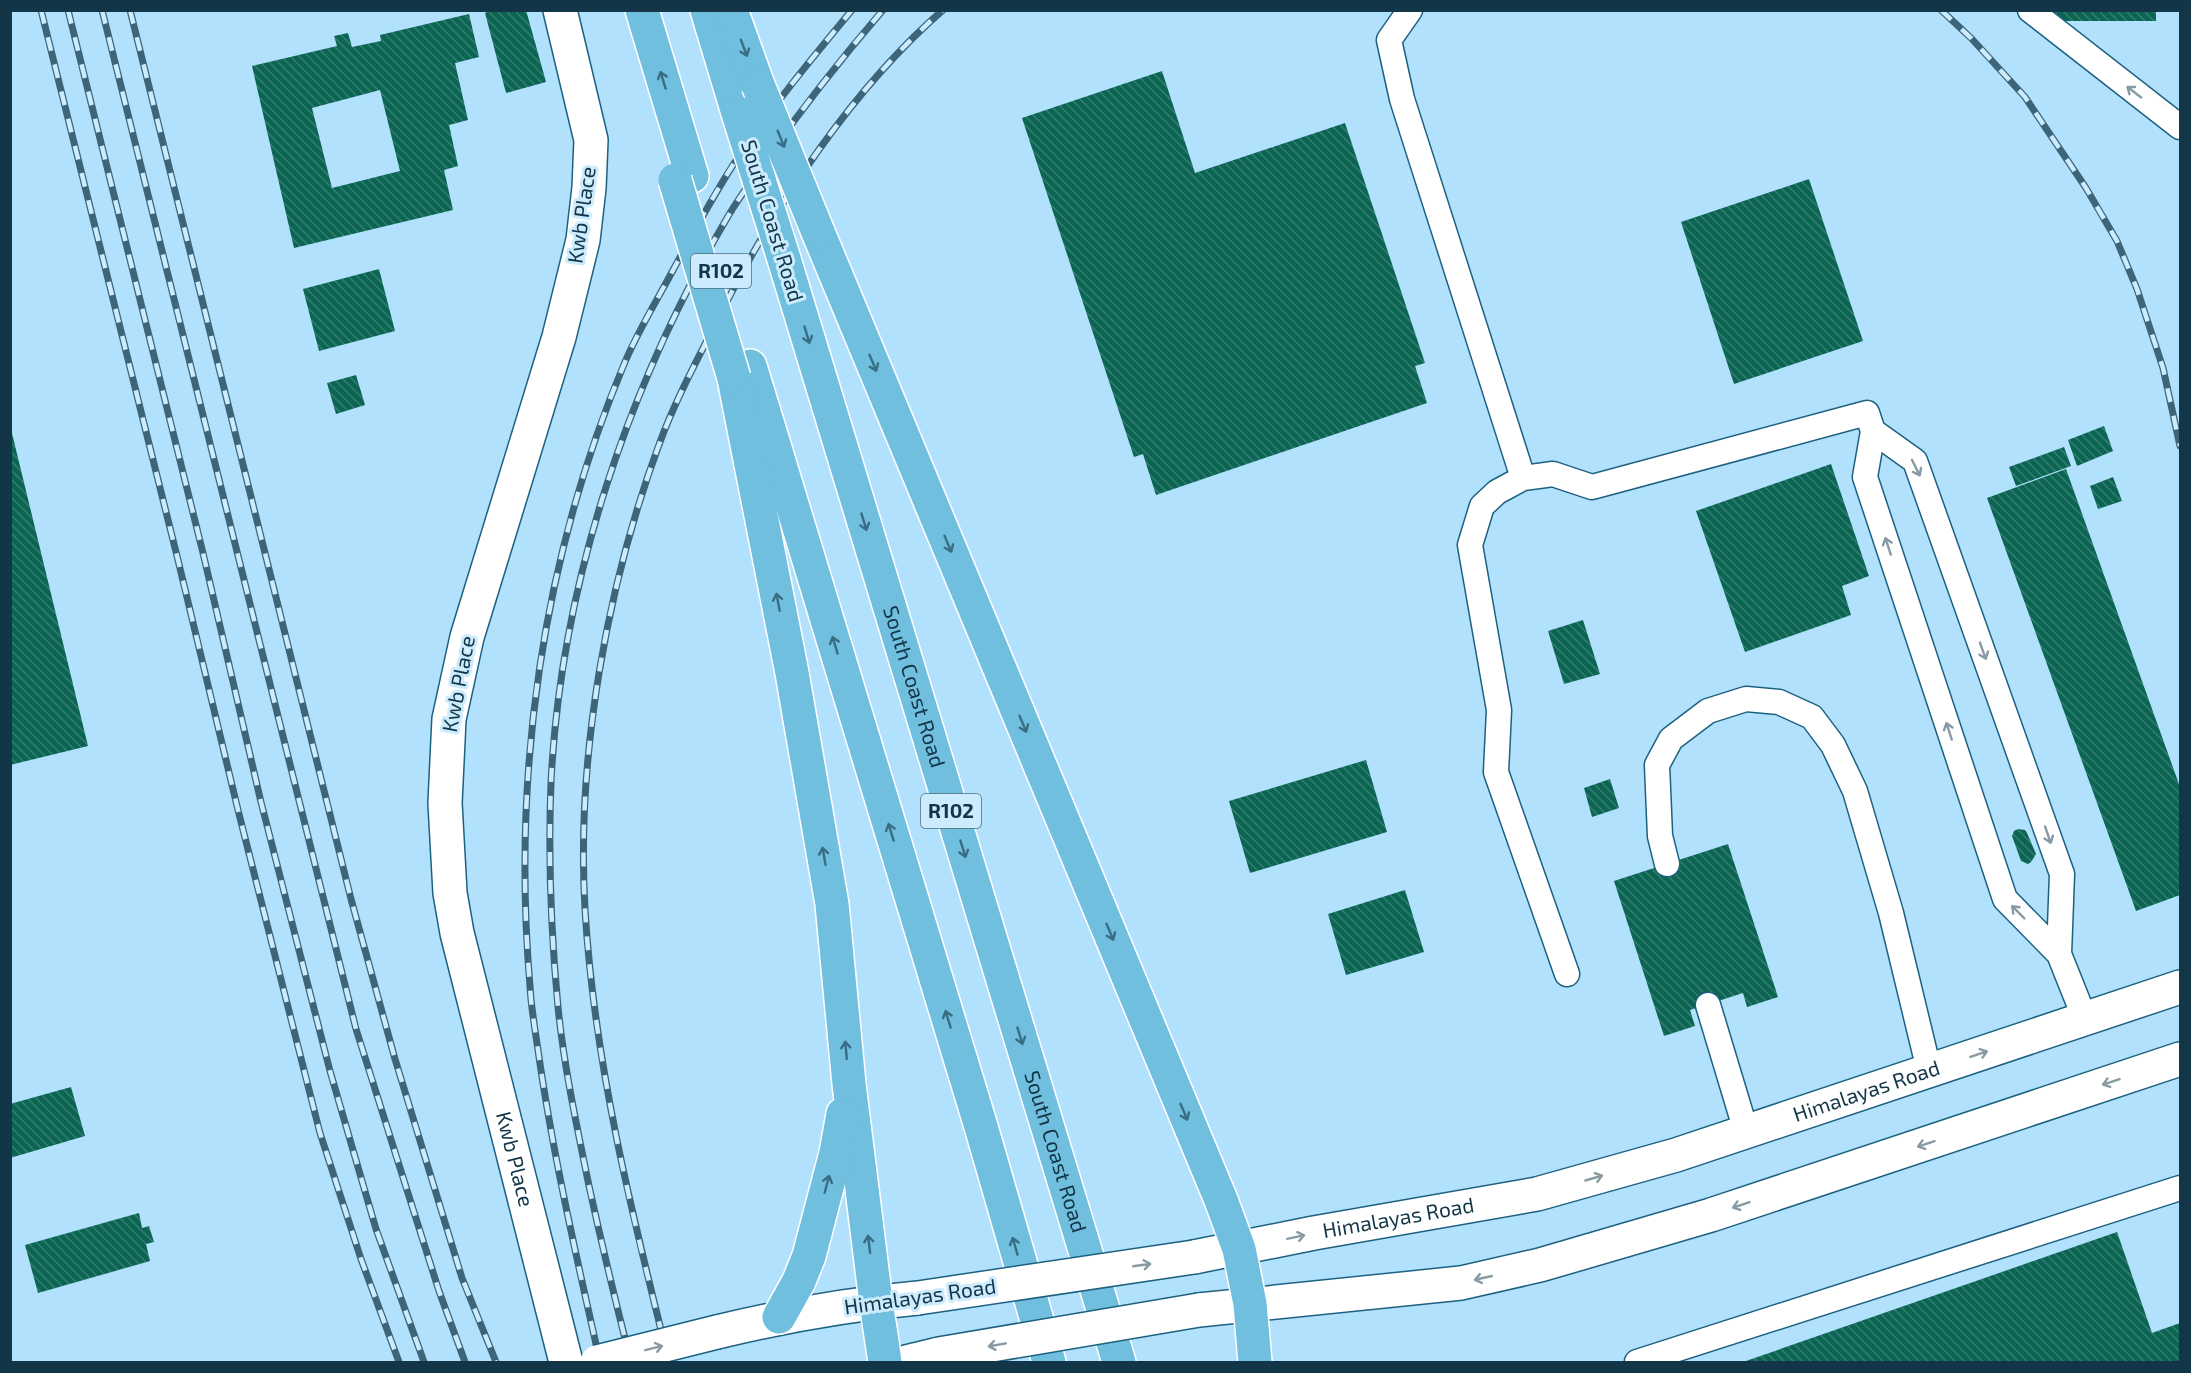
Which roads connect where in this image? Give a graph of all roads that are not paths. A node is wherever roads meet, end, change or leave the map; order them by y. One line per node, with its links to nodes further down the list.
1 (560, 10): 26 (street, Kwb Place)
2 (642, 10): 8 (main road, R102, one-way to 2)
3 (707, 10): 31 (main road, South Coast Road / R102, one-way to 31, bridge)
4 (731, 10): 22 (main road, one-way to 22, bridge)
5 (1410, 10): 10 (lane)
6 (2030, 10): 7 (lane, one-way to 6)
7 (2181, 127)
8 (742, 372): 19 (main road, one-way to 8); 30 (main road, R102, one-way to 8)
9 (1873, 431): 10 (lane); 12 (lane, one-way to 9); 12 (lane, one-way to 12)
10 (1523, 478): 13 (lane)
11 (1667, 864): 18 (lane)
12 (2059, 954): 16 (lane)
13 (1566, 974)
14 (2181, 987): 16 (street, Himalayas Road)
15 (1708, 1005): 20 (lane)
16 (2085, 1019): 18 (street, Himalayas Road, one-way to 16)
17 (2173, 1061): 24 (street, one-way to 24)
18 (1929, 1070): 20 (street, Himalayas Road)
19 (849, 1084): 23 (main road, one-way to 19); 25 (main road, one-way to 19)
20 (1746, 1131): 22 (street, Himalayas Road, one-way to 20)
21 (2181, 1188): 33 (lane)
22 (1239, 1249): 23 (street, Himalayas Road, one-way to 22, bridge); 24 (main road)
23 (876, 1302): 25 (street, Himalayas Road); 28 (main road)
24 (1250, 1304): 29 (street, one-way to 29, bridge); 32 (main road)
25 (779, 1317): 27 (street, Himalayas Road, one-way to 25, bridge)
26 (566, 1362)
27 (597, 1362)
28 (885, 1362)
29 (906, 1362)
30 (1049, 1362)
31 (1119, 1362)
32 (1255, 1362)
33 (1637, 1362)

